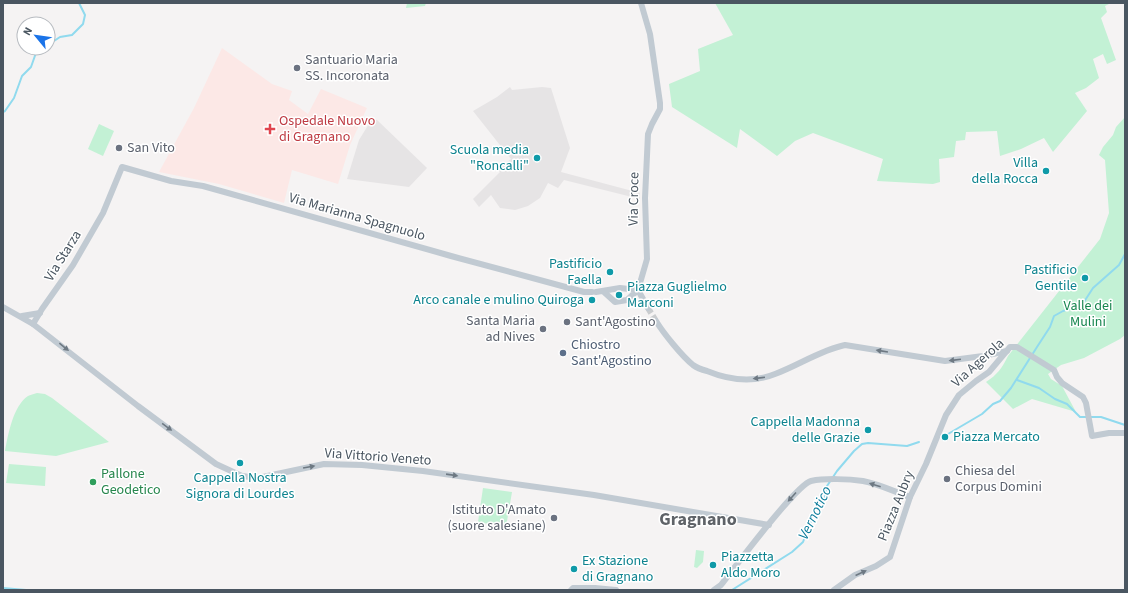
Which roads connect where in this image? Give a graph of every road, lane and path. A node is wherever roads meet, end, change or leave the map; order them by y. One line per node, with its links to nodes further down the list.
1 (642, 3): 3 (street, Via Croce)
2 (122, 167): 4 (street, Via Marianna Spagnuolo); 7 (street, Via Starza)
3 (638, 290): 4 (street, Via Marianna Spagnuolo); 4 (street); 6 (street)
4 (604, 292)
5 (3, 307): 8 (street)
6 (648, 308)
7 (40, 313): 8 (street); 10 (street, Via Starza)
8 (21, 316): 10 (street)
9 (656, 321): 12 (street, one-way to 9)
10 (33, 324): 17 (street, Via Vittorio Veneto, one-way to 17)
11 (1007, 351): 12 (street); 13 (street, Via Agerola); 14 (street, Via Agerola)
12 (983, 356): 13 (street)
13 (992, 368): 15 (street, Via Agerola)
14 (1125, 433)
15 (926, 464): 16 (street, Piazza Aubry)
16 (910, 497): 17 (street, one-way to 17); 21 (street, Piazza Aubry, one-way to 16)
17 (769, 525): 20 (street)
18 (571, 590): 19 (street)
19 (616, 590)
20 (714, 590)
21 (834, 590)

